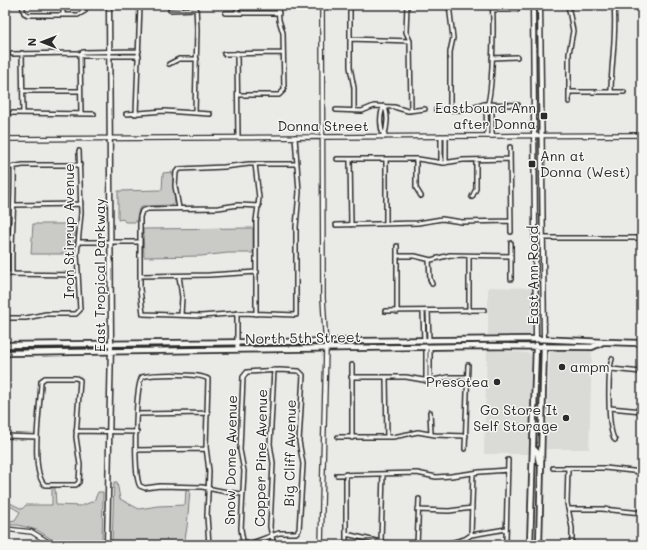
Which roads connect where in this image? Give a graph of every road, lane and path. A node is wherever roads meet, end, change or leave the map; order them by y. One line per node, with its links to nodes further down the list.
1 (22, 5): 24 (street)
2 (64, 5): 24 (street)
3 (109, 5): 32 (main road, East Tropical Parkway)
4 (140, 5): 27 (street)
5 (237, 5): 22 (street)
6 (278, 5): 23 (street)
7 (322, 5): 73 (street)
8 (350, 5): 25 (street)
9 (407, 5): 26 (street)
10 (449, 5): 53 (street)
11 (492, 5): 18 (street)
12 (533, 5): 64 (main road, East Ann Road)
13 (540, 5): 65 (main road, East Ann Road)
14 (568, 5): 42 (street)
15 (614, 5): 43 (street)
16 (196, 7): 17 (street); 38 (street)
17 (170, 10)
18 (493, 10): 19 (street); 37 (street)
19 (517, 10)
20 (85, 11): 24 (street)
21 (225, 13): 22 (street)
22 (237, 13): 23 (street)
23 (279, 13): 29 (street)
24 (64, 15)
25 (350, 39): 26 (street); 54 (street)
26 (410, 41): 55 (street)
27 (139, 51): 32 (street); 35 (street)
28 (22, 53): 30 (street); 31 (street); 40 (street)
29 (283, 53): 34 (street); 45 (street)
30 (12, 54)
31 (80, 54): 32 (street); 41 (street)
32 (109, 54): 35 (street); 75 (main road, East Tropical Parkway)
33 (224, 54): 34 (street)
34 (238, 54): 45 (street)
35 (139, 56): 62 (street)
36 (517, 57): 37 (street)
37 (492, 58): 47 (street)
38 (197, 59): 39 (street); 58 (street)
39 (169, 64)
40 (23, 91): 41 (street); 57 (street)
41 (80, 91): 59 (street)
42 (569, 92): 43 (street); 46 (street)
43 (611, 92): 44 (street)
44 (624, 92)
45 (238, 95): 71 (street)
46 (569, 102)
47 (489, 104): 48 (street); 53 (street); 69 (street); 70 (street)
48 (518, 105)
49 (384, 106): 54 (street); 55 (street); 74 (street); 74 (street)
50 (425, 109): 55 (street)
51 (336, 110): 54 (street)
52 (436, 110): 53 (street)
53 (450, 110)
54 (354, 111)
55 (410, 111)
56 (12, 112): 57 (street)
57 (23, 113): 59 (street)
58 (195, 113): 62 (street); 63 (street)
59 (81, 114): 60 (street)
60 (94, 114)
61 (126, 114): 62 (street)
62 (136, 114)
63 (210, 114)
64 (534, 135): 65 (street, Donna Street); 70 (street, Donna Street); 104 (main road, East Ann Road)
65 (542, 135): 66 (street, Donna Street); 105 (main road, East Ann Road)
66 (642, 135): 77 (street)
67 (441, 136): 68 (street, Donna Street); 74 (street, Donna Street); 86 (street)
68 (446, 136): 69 (street, Donna Street); 87 (street)
69 (487, 136): 70 (street, Donna Street)
70 (492, 136)
71 (238, 137): 72 (street, Donna Street); 75 (street, Donna Street)
72 (295, 137): 73 (street, Donna Street); 89 (street)
73 (323, 137): 74 (street, Donna Street); 138 (street)
74 (384, 137)
75 (110, 138): 76 (street, Donna Street); 108 (main road, East Tropical Parkway)
76 (5, 139)
77 (642, 143)
78 (510, 147): 84 (street)
79 (79, 151): 90 (street, Iron Stirrup Avenue)
80 (337, 159): 81 (street)
81 (350, 159): 82 (street); 101 (street)
82 (386, 159): 83 (street); 100 (street)
83 (416, 159): 86 (street); 93 (street)
84 (510, 159): 85 (street); 99 (street)
85 (476, 160): 87 (street); 94 (street)
86 (441, 162): 87 (street)
87 (446, 163)
88 (255, 164): 89 (street); 97 (street); 98 (street)
89 (296, 164): 131 (street)
90 (80, 165): 91 (street); 95 (street, Iron Stirrup Avenue)
91 (14, 166): 92 (street); 96 (street)
92 (5, 168)
93 (421, 196)
94 (472, 197)
95 (81, 204): 96 (street); 107 (street, Iron Stirrup Avenue)
96 (15, 205): 118 (street)
97 (258, 206): 98 (street); 116 (street)
98 (179, 208): 109 (street)
99 (511, 221): 100 (street); 103 (street)
100 (386, 224): 101 (street)
101 (351, 225): 102 (street)
102 (336, 226)
103 (511, 232)
104 (534, 238): 105 (street); 134 (main road, East Ann Road)
105 (543, 238): 106 (street); 135 (main road, East Ann Road)
106 (642, 238)
107 (78, 242): 108 (street); 119 (street, Iron Stirrup Avenue)
108 (111, 242): 109 (street); 142 (main road, East Tropical Parkway)
109 (140, 242): 120 (street)
110 (511, 244): 113 (street)
111 (397, 246): 112 (street)
112 (397, 256): 115 (street); 128 (street)
113 (511, 256): 114 (street); 122 (street)
114 (468, 257): 115 (street); 127 (street)
115 (429, 260): 123 (street)
116 (257, 272): 121 (street); 131 (street)
117 (5, 274): 118 (street)
118 (12, 274): 119 (street)
119 (78, 275): 133 (street, Iron Stirrup Avenue)
120 (140, 276): 121 (street); 132 (street)
121 (179, 276): 132 (street)
122 (511, 279)
123 (432, 284)
124 (484, 310): 127 (street)
125 (385, 311): 128 (street)
126 (428, 311): 127 (street); 129 (street); 137 (street)
127 (469, 311)
128 (397, 312): 129 (street)
129 (423, 312): 137 (street)
130 (237, 313): 131 (street); 132 (street); 139 (street)
131 (256, 314)
132 (181, 315)
133 (5, 318)
134 (536, 339): 135 (main road, North 5th Street); 136 (main road, North 5th Street); 144 (main road, East Ann Road)
135 (544, 339): 140 (main road, North 5th Street); 145 (main road, East Ann Road)
136 (450, 340): 137 (main road, North 5th Street); 147 (main road)
137 (426, 341): 138 (main road, North 5th Street); 146 (main road)
138 (324, 342): 139 (main road, North 5th Street); 148 (street)
139 (237, 343): 142 (main road, North 5th Street); 149 (street)
140 (601, 343): 141 (main road, North 5th Street); 145 (main road, North 5th Street)
141 (642, 343)
142 (112, 344): 143 (main road, North 5th Street); 150 (main road, East Tropical Parkway)
143 (5, 345)
144 (536, 346): 145 (main road, North 5th Street); 147 (main road, North 5th Street); 178 (main road, East Ann Road)
145 (544, 346): 186 (main road, East Ann Road)
146 (407, 347): 147 (main road, North 5th Street); 148 (main road, North 5th Street)
147 (428, 347): 161 (street)
148 (326, 348): 149 (main road, North 5th Street); 211 (street)
149 (237, 350): 150 (main road, North 5th Street)
150 (111, 352): 151 (main road, North 5th Street); 168 (main road, East Tropical Parkway)
151 (5, 353)
152 (612, 359): 155 (street)
153 (352, 365): 158 (street)
154 (468, 365): 160 (street)
155 (610, 369): 157 (street); 162 (street)
156 (274, 370): 193 (street, Snow Dome Avenue); 203 (street, Copper Pine Avenue); 203 (street, Big Cliff Avenue)
157 (642, 372)
158 (351, 377): 159 (street); 176 (street)
159 (386, 377): 161 (street); 175 (street)
160 (468, 377): 161 (street); 172 (street)
161 (428, 381)
162 (610, 408): 163 (street); 177 (street)
163 (642, 411)
164 (430, 412): 170 (street)
165 (208, 413): 166 (street); 166 (street); 179 (street)
166 (137, 414): 169 (street)
167 (76, 431): 168 (street); 173 (street); 173 (street)
168 (110, 432): 169 (street); 208 (main road, East Tropical Parkway)
169 (137, 432): 181 (street)
170 (431, 434): 172 (street); 175 (street)
171 (5, 436): 173 (street)
172 (466, 436): 180 (street)
173 (37, 437)
174 (338, 437): 176 (street)
175 (387, 437): 176 (street)
176 (352, 438)
177 (615, 440)
178 (533, 448): 186 (main road); 216 (main road, East Ann Road)
179 (206, 449): 181 (street); 192 (street)
180 (465, 449)
181 (136, 450): 192 (street)
182 (508, 460): 185 (street)
183 (554, 468): 184 (street)
184 (568, 468): 187 (street); 196 (street)
185 (508, 470): 191 (street); 200 (street)
186 (541, 472): 217 (main road, East Ann Road)
187 (642, 472)
188 (337, 474): 189 (street)
189 (346, 474): 190 (street); 201 (street)
190 (382, 474): 191 (street); 204 (street)
191 (473, 474): 195 (street)
192 (208, 488): 193 (street); 209 (street)
193 (243, 494): 203 (street, Snow Dome Avenue)
194 (419, 499): 197 (street)
195 (472, 508): 197 (street); 202 (street)
196 (568, 508): 198 (street); 218 (street)
197 (417, 510): 214 (street)
198 (642, 513)
199 (5, 529): 207 (street)
200 (506, 529): 202 (street); 205 (street)
201 (346, 534): 204 (street); 212 (street)
202 (471, 535): 206 (street)
203 (272, 536): 210 (street, Copper Pine Avenue)
204 (381, 541): 213 (street)
205 (506, 541)
206 (448, 544): 215 (street)
207 (53, 545)
208 (107, 545)
209 (209, 545)
210 (274, 545)
211 (321, 545)
212 (346, 545)
213 (393, 545)
214 (417, 545)
215 (443, 545)
216 (530, 545)
217 (539, 545)
218 (572, 545)

